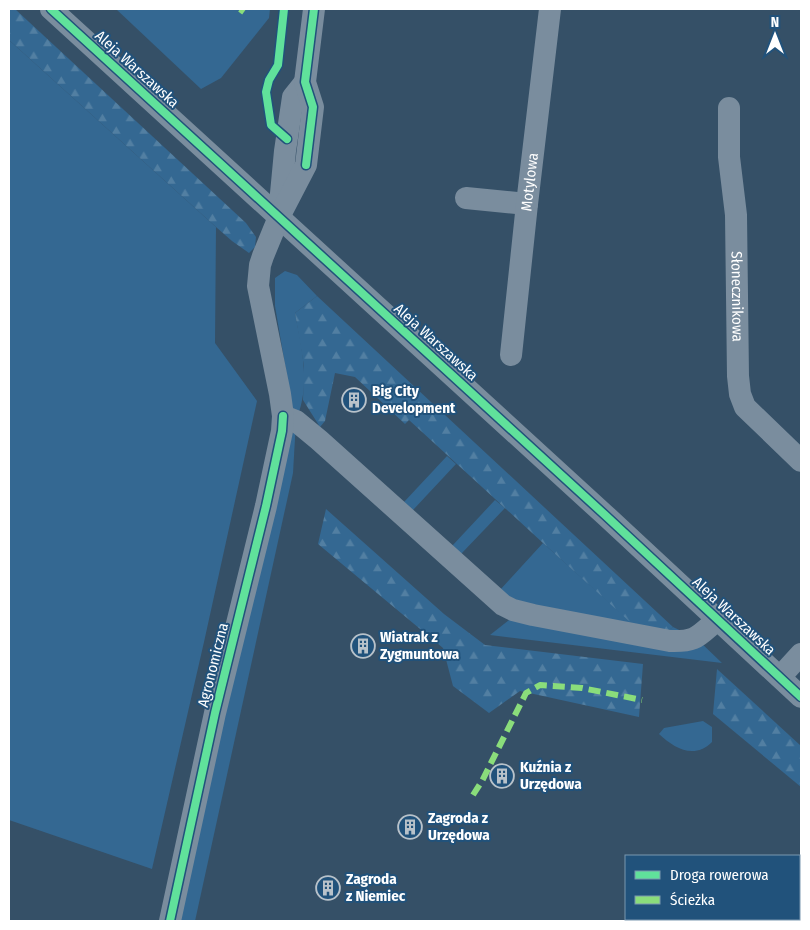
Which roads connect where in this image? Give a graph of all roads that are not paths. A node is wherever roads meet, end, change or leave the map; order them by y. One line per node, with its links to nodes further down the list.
1 (51, 9): 7 (street, Aleja Warszawska)
2 (314, 9): 7 (street, Agronomiczna)
3 (550, 9): 6 (street, Motylowa)
4 (728, 108): 10 (street, Słonecznikowa)
5 (466, 198): 6 (street)
6 (527, 204): 8 (street, Motylowa)
7 (279, 217): 9 (street, Agronomiczna); 11 (street, Aleja Warszawska)
8 (511, 355)
9 (282, 416): 11 (street); 15 (street, Agronomiczna)
10 (801, 460)
11 (717, 620): 13 (street, Aleja Warszawska)
12 (801, 654): 13 (street)
13 (780, 678): 14 (street, Aleja Warszawska)
14 (801, 697)
15 (170, 921)

